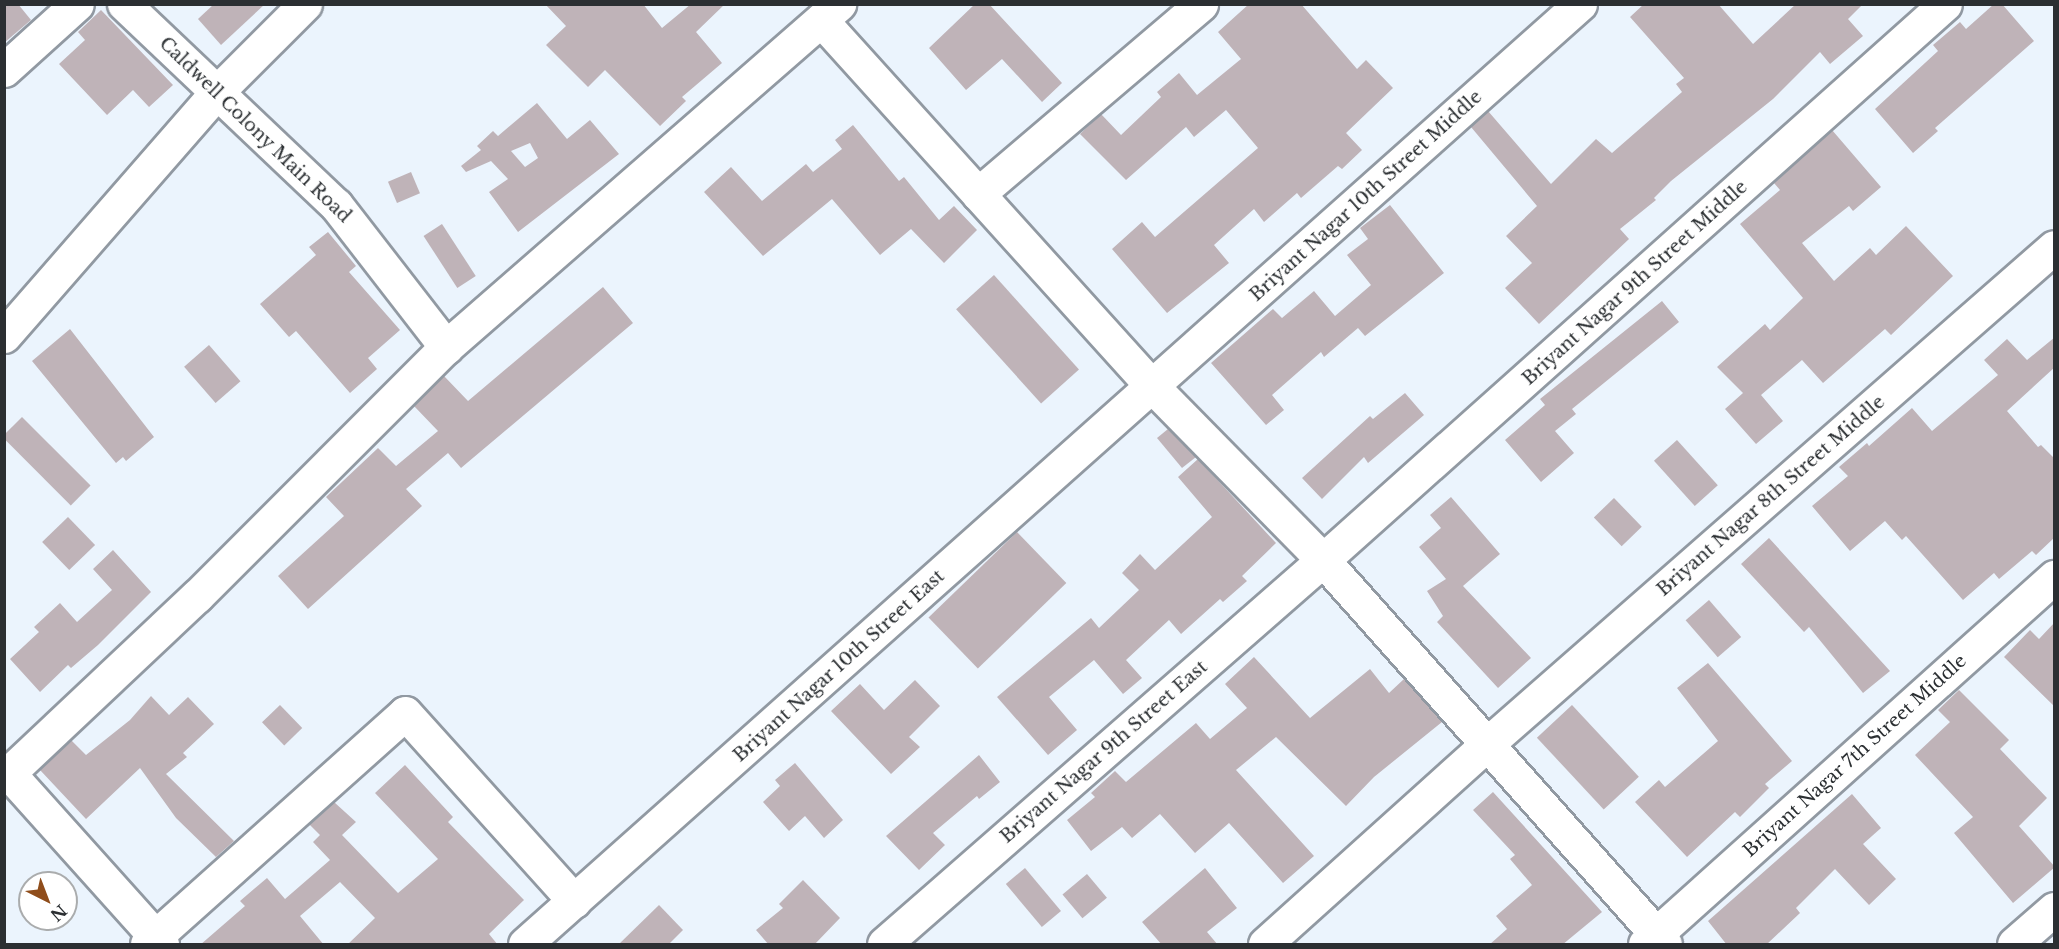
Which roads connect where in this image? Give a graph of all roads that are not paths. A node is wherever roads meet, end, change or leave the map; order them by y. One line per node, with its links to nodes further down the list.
1 (78, 4): 8 (street)
2 (124, 4): 9 (street, Caldwell Colony Main Road)
3 (305, 4): 9 (street)
4 (1201, 4): 10 (street)
5 (1580, 4): 14 (street, Briyant Nagar 10th Street Middle)
6 (1945, 4): 15 (street, Briyant Nagar 9th Street Middle)
7 (830, 12): 10 (street); 13 (street)
8 (4, 70)
9 (218, 91): 12 (street); 13 (street, Caldwell Colony Main Road)
10 (978, 194): 14 (street)
11 (2055, 247): 17 (street, Briyant Nagar 8th Street Middle)
12 (4, 336)
13 (446, 347): 18 (street)
14 (1153, 387): 15 (street); 19 (street, Briyant Nagar 10th Street East)
15 (1323, 560): 17 (street); 24 (street, Briyant Nagar 9th Street East)
16 (2055, 577): 22 (street, Briyant Nagar 7th Street Middle)
17 (1486, 745): 22 (street); 25 (street, Briyant Nagar 8th Street Middle)
18 (11, 762): 21 (street)
19 (574, 901): 21 (street); 23 (street, Briyant Nagar 10th Street East)
20 (2055, 909): 26 (street)
21 (155, 942)
22 (1655, 942)
23 (525, 945)
24 (884, 945)
25 (1265, 945)
26 (2014, 945)

